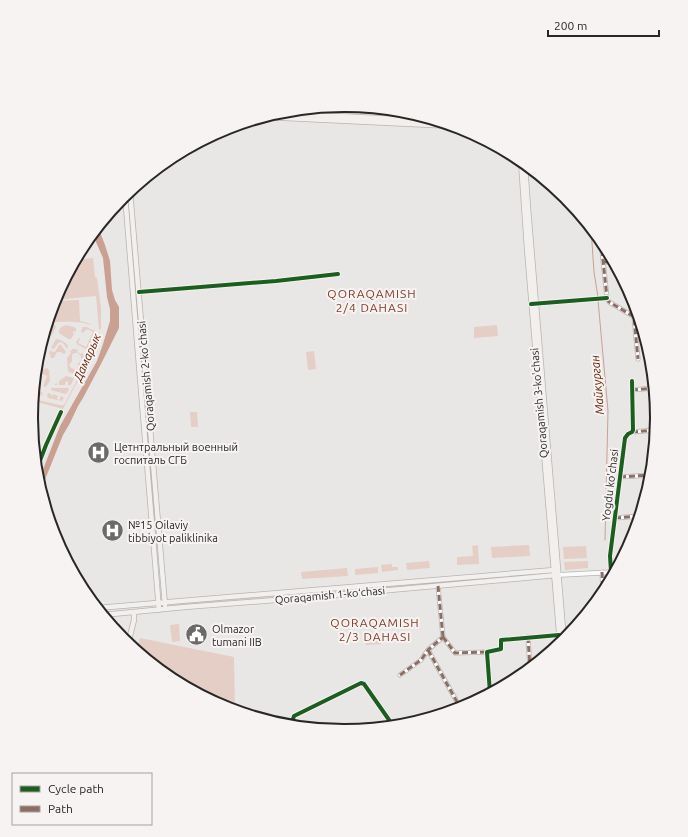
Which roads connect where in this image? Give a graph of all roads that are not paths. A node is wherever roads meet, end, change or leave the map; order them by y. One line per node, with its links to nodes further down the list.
1 (301, 115): 4 (main road)
2 (307, 115): 3 (main road)
3 (316, 115): 4 (main road)
4 (323, 118): 5 (main road); 6 (main road)
5 (409, 119)
6 (428, 124)
7 (522, 170): 17 (main road, Qoraqamish 3-ko'chasi)
8 (526, 173): 17 (main road, Qoraqamish 3-ko'chasi)
9 (131, 199): 15 (main road, Qoraqamish 2-ko'chasi)
10 (126, 204): 19 (main road, Qoraqamish 2-ko'chasi)
11 (603, 256): 12 (street)
12 (603, 262): 13 (street); 16 (street)
13 (607, 262)
14 (338, 274): 15 (street)
15 (139, 292): 18 (main road, Qoraqamish 2-ko'chasi)
16 (607, 298): 17 (street); 20 (street)
17 (534, 304): 39 (main road, Qoraqamish 3-ko'chasi)
18 (140, 311): 19 (main road); 33 (main road, Qoraqamish 2-ko'chasi)
19 (134, 312): 32 (main road, Qoraqamish 2-ko'chasi)
20 (632, 316)
21 (634, 320): 22 (street)
22 (638, 359)
23 (632, 381): 25 (street, Yogdu ko'chasi)
24 (648, 389): 25 (street)
25 (632, 390): 28 (street, Yogdu ko'chasi)
26 (60, 412): 29 (street)
27 (649, 431): 28 (street)
28 (632, 432): 31 (street, Yogdu ko'chasi)
29 (41, 458)
30 (644, 475): 31 (street)
31 (620, 477): 35 (street, Yogdu ko'chasi)
32 (149, 487): 33 (main road); 45 (main road, Qoraqamish 2-ko'chasi)
33 (155, 487): 44 (main road, Qoraqamish 2-ko'chasi)
34 (634, 516): 35 (street)
35 (615, 518): 36 (street, Yogdu ko'chasi)
36 (612, 566)
37 (602, 572): 38 (street); 39 (street); 40 (street)
38 (609, 572)
39 (555, 574): 41 (main road, Qoraqamish 1-koʻchasi); 42 (main road, Qoraqamish 1-koʻchasi); 51 (main road, Qoraqamish 3-ko'chasi); 52 (main road, Qoraqamish 3-ko'chasi)
40 (602, 582)
41 (438, 586): 43 (main road, Qoraqamish 1-koʻchasi); 54 (street)
42 (301, 591): 43 (main road); 44 (main road, Qoraqamish 1-koʻchasi)
43 (302, 598): 47 (main road, Qoraqamish 1-koʻchasi)
44 (165, 602): 45 (main road, Qoraqamish 1-koʻchasi); 47 (main road, Qoraqamish 2-ko'chasi)
45 (158, 603): 46 (main road, Qoraqamish 1-koʻchasi); 48 (main road, Qoraqamish 2-ko'chasi)
46 (103, 607)
47 (165, 609): 48 (main road, Qoraqamish 1-koʻchasi)
48 (159, 610): 49 (main road, Qoraqamish 1-koʻchasi)
49 (134, 612): 50 (main road, Qoraqamish 1-koʻchasi); 53 (main road)
50 (109, 614)
51 (563, 632)
52 (559, 635): 55 (street)
53 (130, 637)
54 (443, 637): 56 (street); 57 (street)
55 (528, 637): 57 (street); 58 (street)
56 (428, 650): 59 (street); 61 (street)
57 (487, 652): 60 (street)
58 (530, 661)
59 (400, 675)
60 (490, 688)
61 (458, 702)
62 (294, 721): 63 (street)
63 (390, 721)

